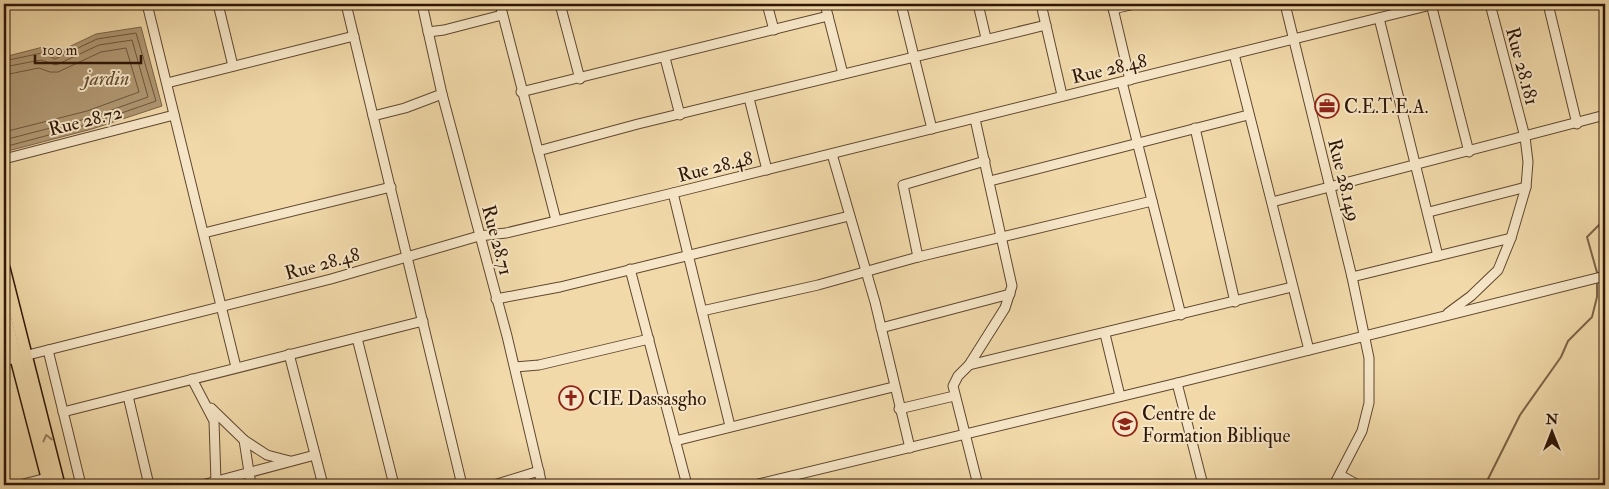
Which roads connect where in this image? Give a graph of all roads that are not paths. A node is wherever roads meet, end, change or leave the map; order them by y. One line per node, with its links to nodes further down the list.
1 (147, 4): 38 (street)
2 (218, 4): 34 (street)
3 (346, 4): 28 (street)
4 (422, 4): 27 (street, Rue 28.71)
5 (500, 4): 21 (street)
6 (560, 4): 23 (street)
7 (568, 4): 23 (street)
8 (767, 4): 26 (street)
9 (825, 4): 22 (street)
10 (901, 4): 32 (street)
11 (978, 4): 29 (street)
12 (1041, 4): 25 (street)
13 (1135, 4): 19 (street)
14 (1285, 4): 30 (street, Rue 28.149)
15 (1433, 4): 24 (street, Rue 28.48); 55 (street)
16 (1490, 4): 52 (street, Rue 28.181)
17 (1548, 4): 49 (street)
18 (1603, 4): 20 (street)
19 (1112, 6): 37 (street)
20 (1605, 12)
21 (502, 15): 27 (street); 39 (street)
22 (828, 16): 26 (street); 35 (street)
23 (565, 18): 36 (street)
24 (1380, 18): 30 (street, Rue 28.48); 59 (street)
25 (1046, 25): 29 (street); 41 (street)
26 (774, 30): 33 (street)
27 (428, 32): 40 (street, Rue 28.71)
28 (354, 36): 34 (street); 47 (street)
29 (986, 38): 32 (street)
30 (1294, 39): 31 (street, Rue 28.48); 63 (street, Rue 28.149)
31 (1234, 54): 37 (street, Rue 28.48); 45 (street)
32 (914, 57): 35 (street); 51 (street)
33 (665, 58): 36 (street); 44 (street)
34 (234, 66): 38 (street)
35 (843, 74): 42 (street)
36 (580, 79): 39 (street)
37 (1126, 81): 41 (street, Rue 28.48); 53 (street)
38 (167, 83): 43 (street)
39 (521, 92): 54 (street)
40 (442, 94): 47 (street); 72 (street, Rue 28.71)
41 (1062, 95): 48 (street, Rue 28.48)
42 (749, 98): 44 (street); 60 (street)
43 (174, 115): 57 (street, Rue 28.72); 71 (street)
44 (680, 115): 54 (street)
45 (1248, 115): 50 (street); 67 (street)
46 (1605, 115): 49 (street)
47 (374, 116): 62 (street)
48 (975, 119): 51 (street, Rue 28.48); 58 (street)
49 (1577, 124): 52 (street)
50 (1195, 128): 53 (street); 87 (street)
51 (932, 129): 56 (street, Rue 28.48)
52 (1525, 137): 55 (street); 64 (street, Rue 28.181)
53 (1138, 143): 61 (street); 66 (street)
54 (538, 151): 70 (street)
55 (1469, 152): 59 (street)
56 (832, 154): 60 (street, Rue 28.48); 69 (street)
57 (4, 158)
58 (985, 161): 61 (street); 78 (street)
59 (1416, 165): 63 (street); 68 (street)
60 (767, 170): 65 (street, Rue 28.48)
61 (990, 181): 73 (street)
62 (391, 187): 71 (street); 77 (street)
63 (1330, 187): 67 (street); 82 (street, Rue 28.149)
64 (1526, 187): 68 (street); 74 (street, Rue 28.181)
65 (673, 193): 70 (street, Rue 28.48); 75 (street)
66 (1152, 201): 73 (street); 91 (street)
67 (1272, 202): 84 (street)
68 (1429, 212): 76 (street)
69 (850, 216): 75 (street); 81 (street)
70 (556, 220): 72 (street, Rue 28.48)
71 (204, 233): 88 (street)
72 (480, 236): 77 (street, Rue 28.48); 86 (street, Rue 28.71)
73 (1000, 237): 78 (street); 85 (street)
74 (1511, 238): 76 (street); 92 (street, Rue 28.181)
75 (688, 254): 80 (street); 89 (street)
76 (1438, 256): 82 (street)
77 (408, 257): 88 (street, Rue 28.48); 93 (street)
78 (918, 257): 81 (street)
79 (4, 268): 102 (main road)
80 (630, 269): 86 (street); 98 (street)
81 (866, 273): 89 (street); 94 (street)
82 (1352, 276): 96 (street, Rue 28.149)
83 (1604, 276): 92 (street)
84 (1292, 287): 87 (street); 100 (street)
85 (1010, 294): 94 (street); 103 (street)
86 (496, 299): 105 (street, Rue 28.71)
87 (1235, 302): 91 (street)
88 (221, 306): 99 (street, Rue 28.48); 104 (street)
89 (702, 311): 115 (street)
90 (4, 312): 102 (main road)
91 (1181, 315): 95 (street)
92 (1444, 316): 96 (street)
93 (423, 321): 97 (street); 136 (street)
94 (881, 328): 108 (street)
95 (1105, 334): 103 (street); 111 (street)
96 (1365, 336): 100 (street); 124 (street, Rue 28.149)
97 (357, 338): 101 (street); 135 (street)
98 (649, 339): 105 (street); 118 (street)
99 (48, 350): 102 (street, Rue 28.48); 114 (street)
100 (1309, 350): 107 (street)
101 (288, 354): 104 (street); 120 (street)
102 (11, 358): 126 (main road); 129 (main road, one-way to 102)
103 (969, 365): 110 (street)
104 (236, 367): 106 (street)
105 (515, 367): 122 (street, Rue 28.71)
106 (192, 379): 109 (street); 112 (street)
107 (1177, 383): 111 (street); 142 (street)
108 (893, 387): 113 (street); 115 (street)
109 (128, 396): 114 (street); 131 (street)
110 (954, 396): 113 (street); 116 (street)
111 (1120, 396): 116 (street)
112 (205, 402): 117 (street); 127 (street)
113 (899, 409): 119 (street)
114 (63, 412): 130 (street)
115 (730, 426): 118 (street)
116 (965, 434): 119 (street); 141 (street)
117 (244, 440): 121 (street); 123 (street)
118 (675, 441): 139 (street)
119 (910, 448): 125 (street)
120 (315, 454): 121 (street); 134 (street)
121 (291, 461): 123 (street)
122 (539, 471): 137 (street); 138 (street, Rue 28.71)
123 (248, 473): 127 (street); 133 (street)
124 (1340, 475): 143 (street, Rue 28.149); 144 (street)
125 (790, 481): 140 (street)
126 (48, 482): 128 (street)
127 (216, 482): 132 (street)
128 (19, 485)
129 (59, 485)
130 (81, 485)
131 (149, 485)
132 (202, 485)
133 (251, 485)
134 (323, 485)
135 (394, 485)
136 (462, 485)
137 (494, 485)
138 (542, 485)
139 (687, 485)
140 (754, 485)
141 (978, 485)
142 (1203, 485)
143 (1334, 485)
144 (1358, 485)

